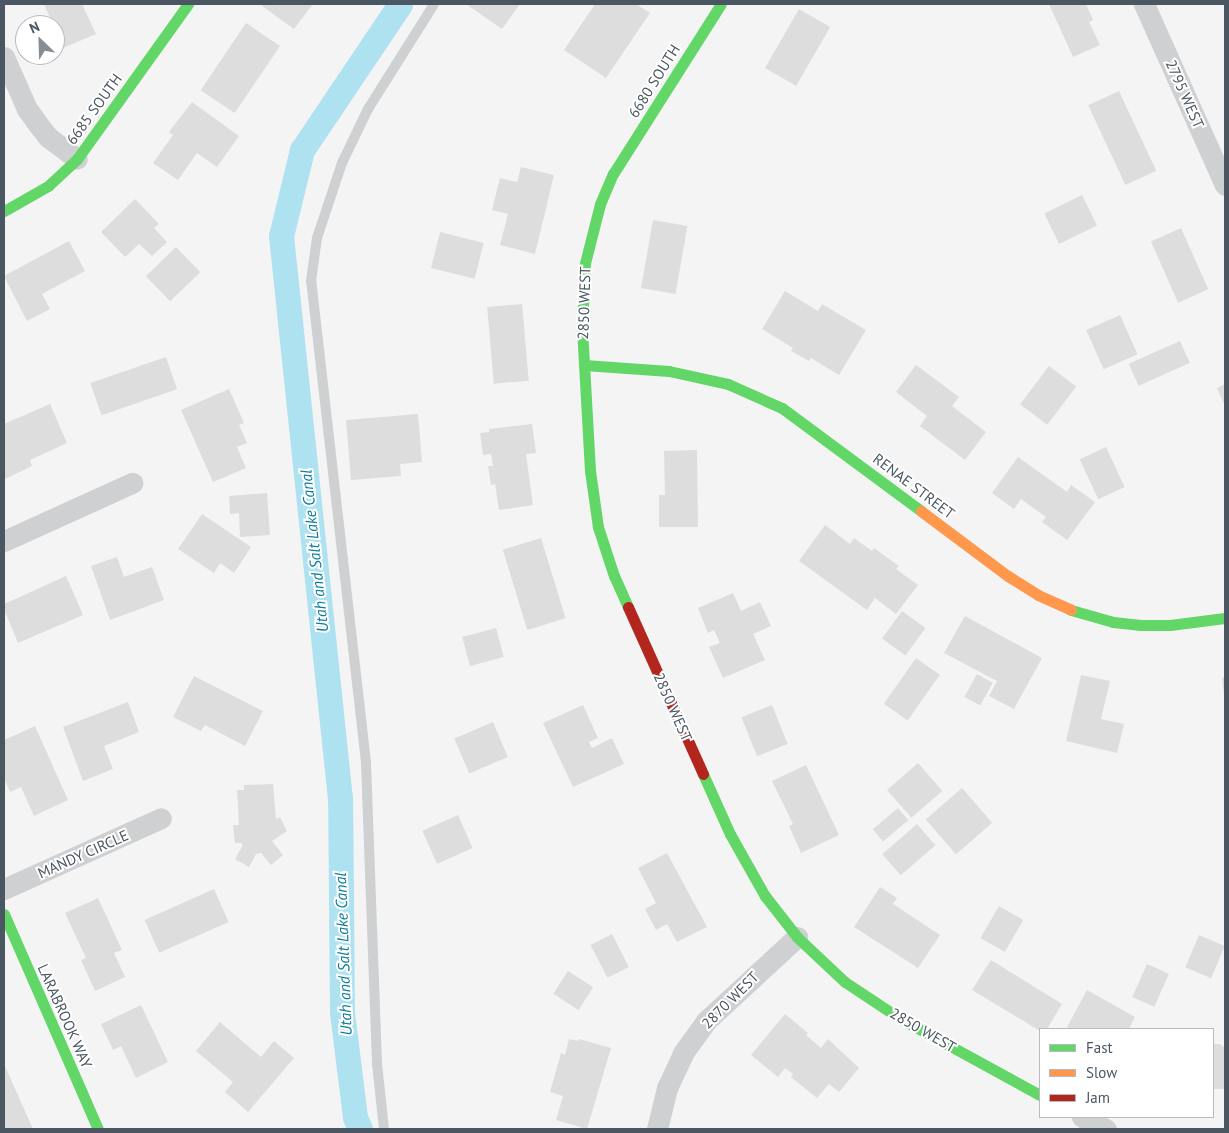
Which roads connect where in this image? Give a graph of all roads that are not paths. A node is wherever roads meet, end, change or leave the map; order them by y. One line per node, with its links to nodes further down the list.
1 (188, 4): 6 (street, 6685 SOUTH)
2 (434, 4): 21 (lane)
3 (721, 4): 7 (street, 6680 SOUTH)
4 (1144, 4): 8 (street, 2795 WEST)
5 (4, 57): 6 (street)
6 (77, 159): 9 (street, 6685 SOUTH)
7 (613, 174): 10 (street, 2850 WEST)
8 (1225, 185)
9 (4, 211)
10 (584, 365): 13 (street, RENAE STREET); 17 (street, 2850 WEST)
11 (132, 483): 12 (street)
12 (4, 541)
13 (1225, 618)
14 (161, 818): 15 (street, MANDY CIRCLE)
15 (4, 890)
16 (4, 914): 20 (street, LARABROOK WAY)
17 (797, 937): 18 (street, 2850 WEST); 22 (street, 2870 WEST)
18 (1039, 1094)
19 (1084, 1118): 23 (street)
20 (98, 1129)
21 (384, 1129)
22 (657, 1129)
23 (1106, 1129)

